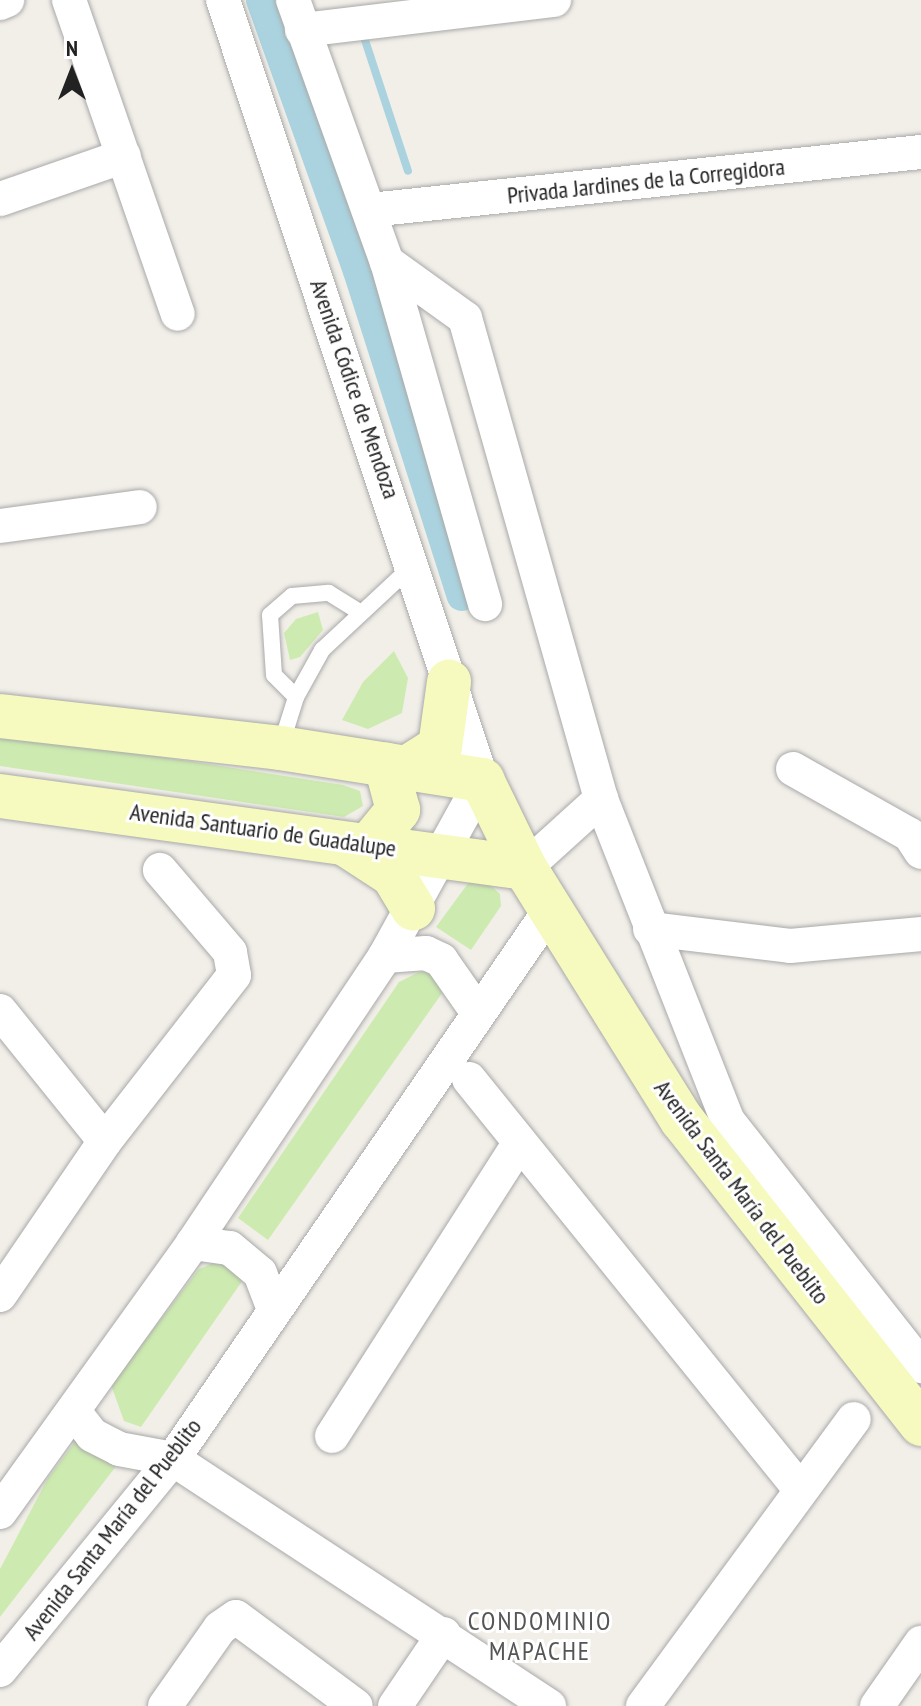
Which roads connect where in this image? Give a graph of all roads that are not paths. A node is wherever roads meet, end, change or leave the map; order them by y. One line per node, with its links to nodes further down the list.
1 (7, 0): 5 (street)
2 (69, 0): 8 (street)
3 (223, 0): 15 (street, Avenida Códice de Mendoza)
4 (554, 0): 6 (street)
5 (0, 3)
6 (298, 15): 10 (street)
7 (921, 152): 10 (street, Privada Jardines de la Corregidora)
8 (124, 156): 9 (street); 12 (street)
9 (0, 199)
10 (370, 210): 11 (street)
11 (387, 262): 16 (street); 26 (street)
12 (178, 314)
13 (140, 507): 14 (street)
14 (0, 526)
15 (414, 564): 17 (lane); 18 (street, Avenida Códice de Mendoza)
16 (485, 604)
17 (359, 612): 19 (lane); 19 (lane)
18 (449, 682): 22 (street); 24 (street, Avenida Códice de Mendoza)
19 (296, 697): 21 (lane)
20 (0, 716): 21 (street)
21 (280, 748): 22 (street)
22 (396, 767): 24 (street); 27 (street)
23 (793, 769): 28 (street)
24 (482, 780): 29 (street); 30 (street, Avenida Códice de Mendoza)
25 (0, 796): 27 (street, Avenida Santuario de Guadalupe)
26 (601, 799): 30 (street); 34 (street)
27 (354, 841): 29 (street, Avenida Santuario de Guadalupe); 32 (street)
28 (921, 852)
29 (445, 855): 30 (street, Avenida Santuario de Guadalupe); 32 (street)
30 (525, 868): 33 (street, Avenida Santa María del Pueblito)
31 (160, 870): 40 (street)
32 (413, 908): 36 (street)
33 (550, 910): 37 (street, Avenida Santa María del Pueblito); 48 (street, Avenida Santa María del Pueblito)
34 (650, 929): 35 (street); 45 (street)
35 (921, 934)
36 (385, 956): 37 (street); 42 (street)
37 (476, 1010): 44 (street, Avenida Santa María del Pueblito)
38 (0, 1011): 40 (street)
39 (469, 1079): 41 (street)
40 (105, 1141): 43 (street)
41 (519, 1144): 49 (street); 51 (street)
42 (193, 1243): 44 (street); 46 (street)
43 (0, 1295)
44 (273, 1307): 50 (street, Avenida Santa María del Pueblito)
45 (921, 1366)
46 (75, 1413): 50 (street); 52 (street)
47 (854, 1419): 51 (street)
48 (921, 1424)
49 (332, 1436)
50 (173, 1459): 53 (street); 55 (street, Avenida Santa María del Pueblito)
51 (800, 1489): 60 (street)
52 (0, 1512)
53 (444, 1634): 58 (street); 59 (street)
54 (920, 1649): 61 (street)
55 (0, 1670)
56 (165, 1706): 57 (street)
57 (356, 1706)
58 (395, 1706)
59 (549, 1706)
60 (643, 1706)
61 (877, 1706)

